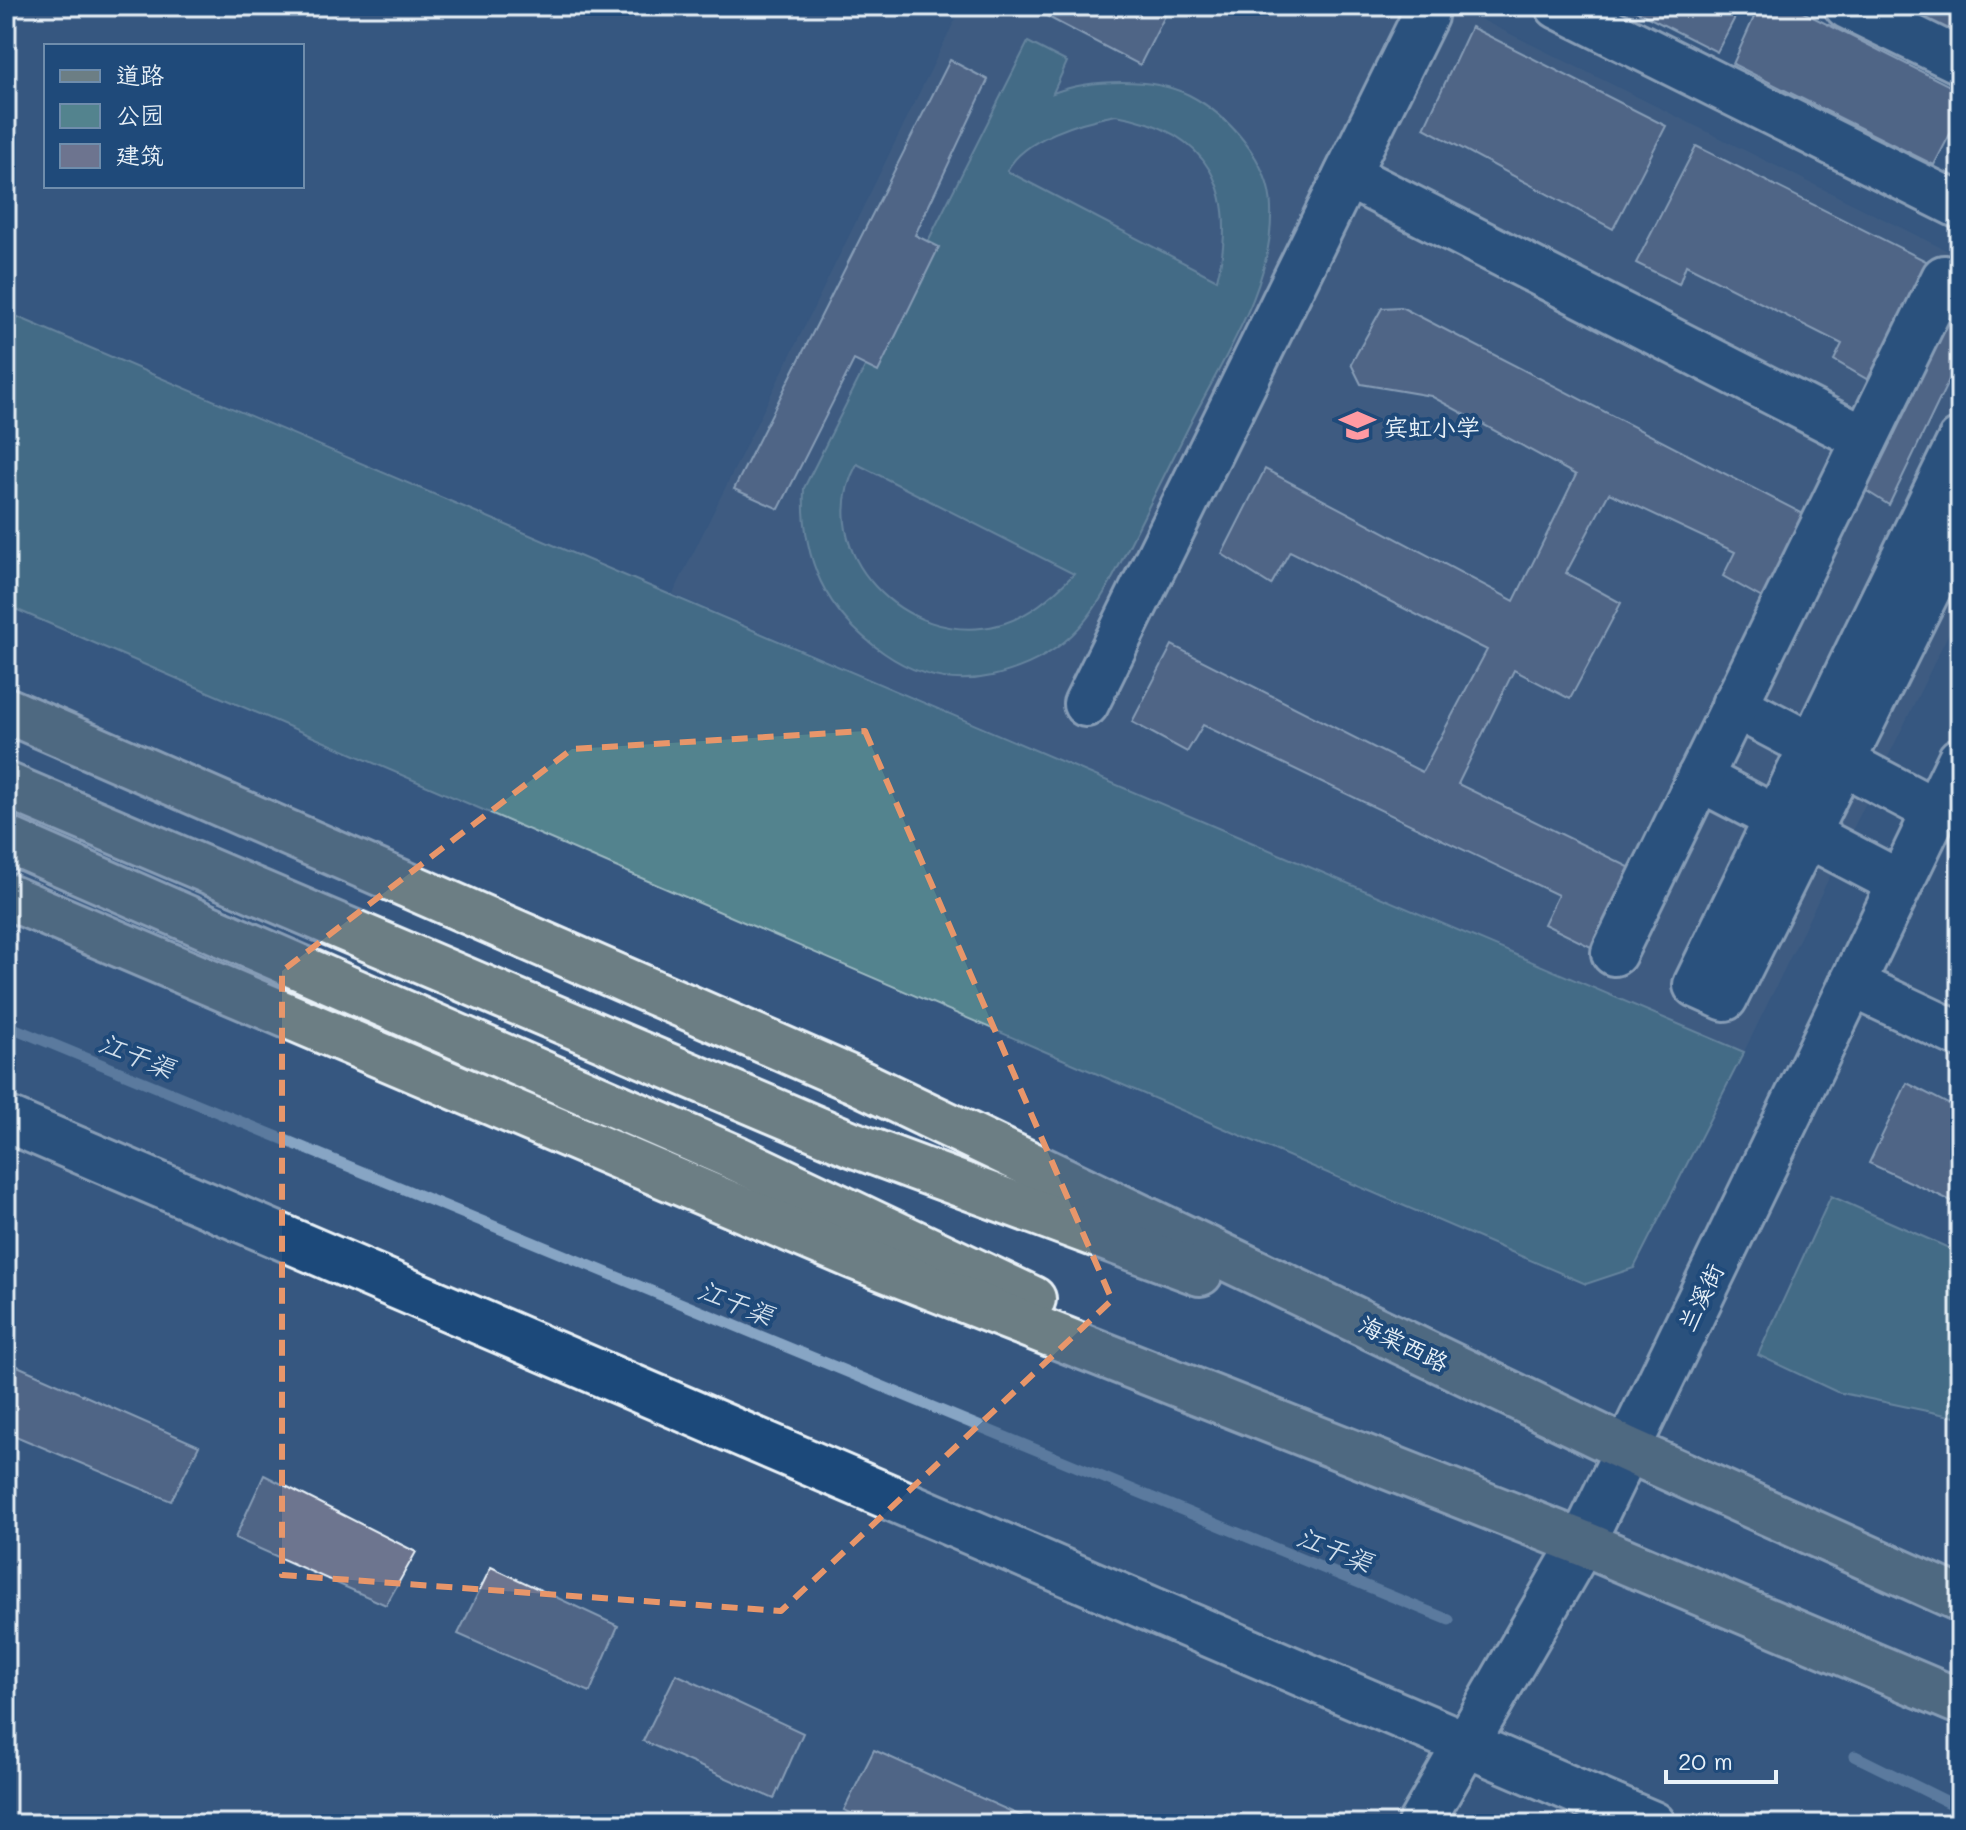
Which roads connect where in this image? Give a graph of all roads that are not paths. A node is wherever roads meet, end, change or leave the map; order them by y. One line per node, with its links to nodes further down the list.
1 (1558, 6): 6 (street)
2 (1847, 6): 4 (street)
3 (1425, 16): 5 (street)
4 (1960, 61)
5 (1347, 175): 8 (street); 12 (street)
6 (1958, 200)
7 (1944, 278): 8 (street)
8 (1865, 439): 13 (street)
9 (1960, 441): 15 (street)
10 (1960, 525): 15 (street)
11 (6, 681): 17 (main road)
12 (1086, 704)
13 (1734, 705): 15 (street); 18 (street)
14 (6, 710): 17 (main road)
15 (1827, 754): 20 (street); 21 (street)
16 (1960, 760): 20 (street, 兰溪街)
17 (140, 766): 29 (main road, 海棠西路)
18 (1699, 778): 21 (street); 25 (street)
19 (6, 785): 29 (main road)
20 (1935, 811): 23 (street, 兰溪街)
21 (1792, 826): 23 (street)
22 (6, 839): 31 (main road)
23 (1900, 883): 26 (street, 兰溪街)
24 (6, 896): 31 (main road)
25 (1614, 953)
26 (1852, 984): 27 (street); 30 (street, 兰溪街)
27 (1960, 1035)
28 (6, 1119): 35 (street)
29 (1465, 1371): 30 (main road, 海棠西路)
30 (1626, 1449): 32 (street, 兰溪街); 33 (main road, 海棠西路)
31 (1398, 1471): 32 (main road)
32 (1582, 1543): 34 (main road); 35 (street, 兰溪街)
33 (1960, 1599)
34 (1960, 1702)
35 (1466, 1745): 36 (street, 兰溪街); 37 (street)
36 (1420, 1824)
37 (1653, 1824)

